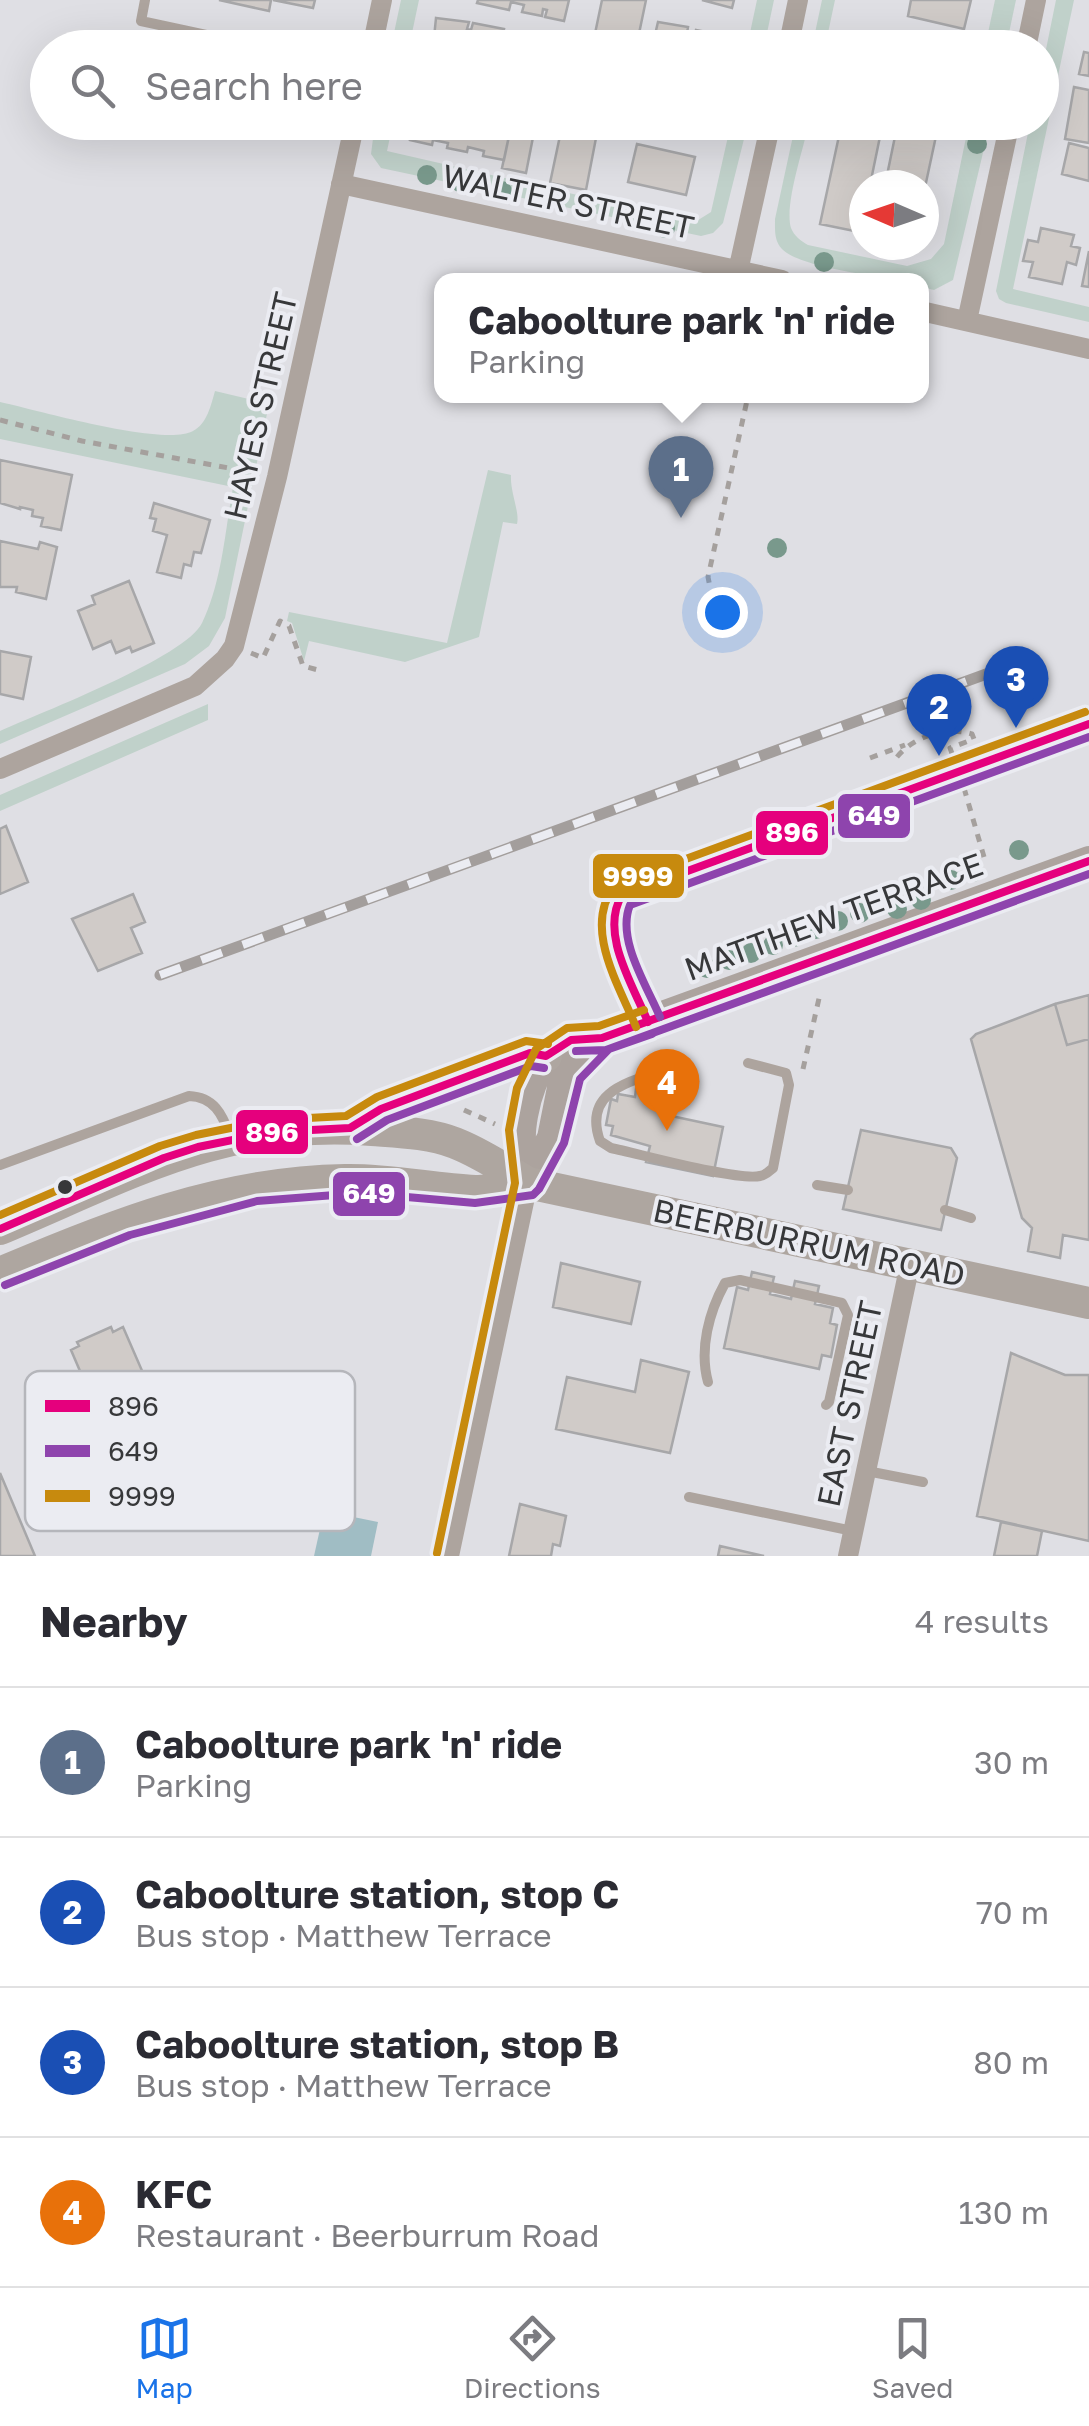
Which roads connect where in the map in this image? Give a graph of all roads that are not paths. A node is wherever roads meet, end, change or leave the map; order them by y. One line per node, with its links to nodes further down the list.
1 (145, 0): 5 (lane)
2 (382, 0): 6 (street)
3 (798, 0): 7 (street)
4 (1036, 0): 8 (street)
5 (186, 30)
6 (376, 30)
7 (792, 30)
8 (1030, 30)
9 (351, 140): 12 (street, HAYES STREET)
10 (768, 140): 13 (street)
11 (1006, 140): 16 (street)
12 (341, 184): 13 (street, WALTER STREET); 19 (street, HAYES STREET)
13 (738, 271): 14 (street, WALTER STREET)
14 (748, 273)
15 (929, 313): 16 (street)
16 (967, 321): 17 (street)
17 (1089, 349)
18 (1089, 724): 21 (lane)
19 (0, 770)
20 (1089, 862): 21 (street, MATTHEW TERRACE)
21 (648, 1022): 22 (street, MATTHEW TERRACE)
22 (602, 1038): 23 (street, MATTHEW TERRACE); 29 (street, MATTHEW TERRACE)
23 (546, 1056): 26 (main road); 29 (street)
24 (748, 1064): 25 (lane)
25 (655, 1073)
26 (350, 1128): 27 (main road, BEERBURRUM ROAD); 29 (main road, BEERBURRUM ROAD)
27 (232, 1139): 28 (lane); 34 (main road, BEERBURRUM ROAD)
28 (0, 1165)
29 (528, 1183): 35 (main road, BEERBURRUM ROAD); 36 (main road, BEERBURRUM ROAD); 44 (street)
30 (817, 1185): 31 (lane)
31 (848, 1190)
32 (945, 1210): 33 (lane)
33 (971, 1218)
34 (0, 1229)
35 (910, 1264): 37 (main road, BEERBURRUM ROAD); 40 (street, EAST STREET)
36 (0, 1272)
37 (1089, 1304)
38 (708, 1382): 39 (lane)
39 (826, 1406)
40 (866, 1471): 41 (lane); 43 (street, EAST STREET)
41 (924, 1482)
42 (689, 1497): 43 (lane)
43 (853, 1531): 45 (street, EAST STREET)
44 (449, 1556)
45 (848, 1556)

